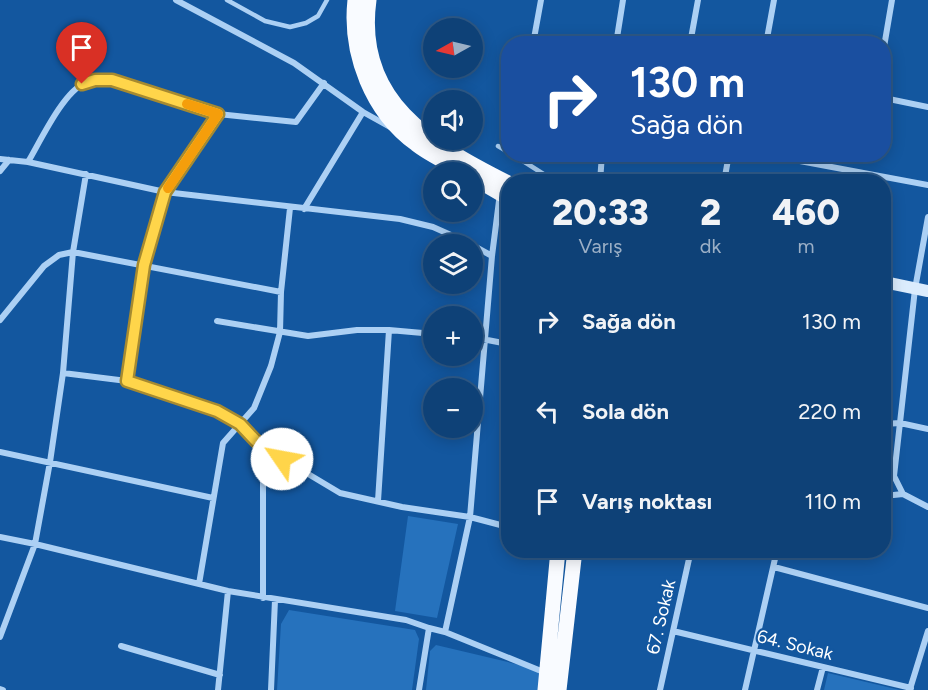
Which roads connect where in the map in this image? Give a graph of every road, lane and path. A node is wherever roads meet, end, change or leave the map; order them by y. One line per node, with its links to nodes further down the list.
1 (176, 0): 16 (street)
2 (227, 0): 3 (lane)
3 (327, 0)
4 (355, 0): 21 (main road)
5 (369, 0): 37 (main road)
6 (541, 0): 11 (street)
7 (623, 0): 12 (street)
8 (698, 0): 13 (street)
9 (774, 0): 14 (street)
10 (892, 0): 15 (street)
11 (534, 36)
12 (617, 36)
13 (691, 36)
14 (767, 36)
15 (886, 36)
16 (324, 83): 19 (street); 20 (street)
17 (891, 99): 18 (street)
18 (928, 107)
19 (363, 112): 21 (street); 41 (street)
20 (218, 114): 26 (street); 39 (street)
21 (406, 136): 27 (main road)
22 (498, 146): 23 (lane)
23 (501, 148)
24 (0, 159): 25 (street)
25 (9, 160): 26 (street); 30 (street)
26 (28, 162): 31 (street)
27 (446, 162)
28 (525, 162): 32 (lane)
29 (805, 162): 33 (street)
30 (0, 171)
31 (86, 174): 39 (street); 46 (street)
32 (544, 174)
33 (869, 174)
34 (891, 178): 36 (street)
35 (483, 182): 38 (main road)
36 (928, 185)
37 (501, 188)
38 (501, 189)
39 (165, 192): 40 (street); 48 (street)
40 (290, 208): 41 (street); 52 (street)
41 (304, 209): 44 (street)
42 (501, 214): 47 (street)
43 (928, 217): 50 (street)
44 (448, 234)
45 (483, 251): 47 (street)
46 (73, 252): 48 (street); 53 (street); 61 (street)
47 (492, 256): 59 (street)
48 (144, 265): 52 (street); 62 (street)
49 (891, 284): 50 (street)
50 (915, 289): 51 (street); 63 (street)
51 (928, 291)
52 (281, 292): 56 (street)
53 (0, 320)
54 (217, 321): 56 (street)
55 (389, 330): 56 (street); 57 (street); 73 (street)
56 (280, 332): 64 (street)
57 (423, 333)
58 (483, 338): 59 (street)
59 (486, 338): 60 (street); 75 (street)
60 (501, 342)
61 (63, 373): 62 (street); 69 (street)
62 (127, 381): 64 (street)
63 (900, 423): 65 (street); 66 (street); 70 (street)
64 (240, 424): 67 (street); 72 (street)
65 (891, 424)
66 (928, 429)
67 (263, 447): 73 (street); 86 (street)
68 (0, 452): 69 (street)
69 (50, 462): 72 (street); 78 (street)
70 (903, 494): 71 (street); 74 (street)
71 (891, 495)
72 (213, 498): 84 (street)
73 (378, 501): 75 (street)
74 (928, 507)
75 (470, 517): 76 (street); 92 (street)
76 (501, 525)
77 (0, 537): 78 (street)
78 (35, 544): 84 (street); 93 (street)
79 (557, 558): 97 (main road)
80 (573, 558): 104 (main road)
81 (689, 558): 90 (street, 67. Sokak)
82 (776, 558): 83 (street)
83 (774, 567): 88 (street); 95 (street)
84 (199, 584): 85 (street)
85 (228, 591): 86 (street); 98 (street)
86 (262, 598): 87 (street)
87 (275, 600): 89 (street); 101 (street)
88 (928, 608)
89 (429, 628): 92 (street); 102 (street)
90 (673, 631): 95 (street, 64. Sokak); 105 (street, 67. Sokak)
91 (928, 631): 99 (street)
92 (445, 632): 97 (street)
93 (0, 637)
94 (121, 646): 98 (street)
95 (754, 650): 96 (street, 64. Sokak); 106 (street)
96 (822, 667): 99 (street, 64. Sokak); 107 (street)
97 (546, 673): 103 (main road)
98 (220, 675): 100 (street)
99 (910, 689)
100 (218, 690)
101 (271, 690)
102 (419, 690)
103 (545, 690)
104 (559, 690)
105 (660, 690)
106 (745, 690)
107 (817, 690)

